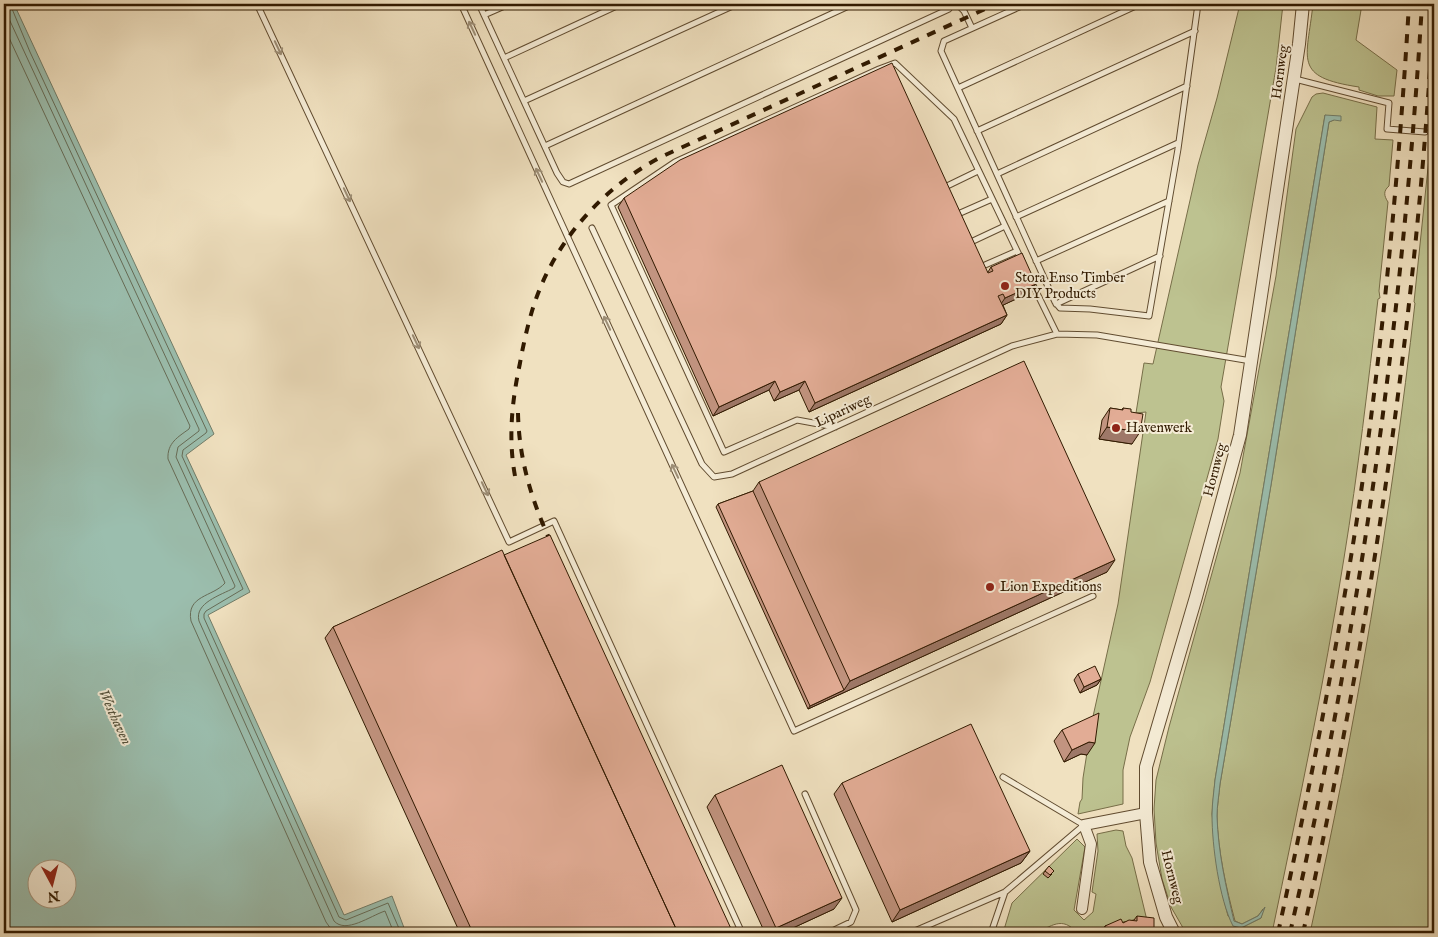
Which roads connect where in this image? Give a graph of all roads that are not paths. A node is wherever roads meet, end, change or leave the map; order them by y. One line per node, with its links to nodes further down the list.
1 (257, 4): 53 (lane, one-way to 53)
2 (461, 4): 46 (lane, one-way to 2)
3 (479, 4): 14 (lane)
4 (509, 4): 14 (lane)
5 (620, 4): 17 (lane)
6 (737, 4): 21 (lane)
7 (853, 4): 25 (lane)
8 (951, 4): 25 (lane)
9 (957, 4): 15 (lane)
10 (1026, 4): 15 (lane)
11 (1140, 4): 20 (lane)
12 (1198, 4): 16 (lane)
13 (1303, 4): 18 (street, Hornweg)
14 (484, 15): 17 (lane)
15 (972, 28): 20 (lane)
16 (1195, 31): 19 (lane); 22 (lane)
17 (504, 58): 21 (lane)
18 (1294, 79): 23 (lane); 44 (street, Hornweg)
19 (1187, 86): 24 (lane); 27 (lane)
20 (958, 88): 22 (lane)
21 (524, 101): 25 (lane)
22 (977, 131): 27 (lane)
23 (1425, 132)
24 (1178, 143): 30 (lane); 32 (lane)
25 (545, 146)
26 (978, 171): 28 (lane); 29 (lane); 45 (lane)
27 (997, 174): 32 (lane)
28 (945, 187)
29 (992, 199): 31 (lane); 33 (lane)
30 (1169, 201): 37 (lane); 38 (lane)
31 (958, 214)
32 (1016, 217): 38 (lane)
33 (1005, 226): 35 (lane); 36 (lane)
34 (592, 228): 45 (lane, Lipariweg)
35 (973, 241)
36 (1017, 251): 39 (lane); 40 (lane)
37 (1160, 256): 42 (lane); 42 (lane)
38 (1036, 261): 42 (lane)
39 (986, 265)
40 (1025, 268)
41 (1029, 276): 43 (lane)
42 (1056, 304)
43 (1057, 334): 44 (lane, Lipariweg); 45 (lane, Lipariweg)
44 (1251, 361): 49 (street, Hornweg)
45 (835, 427)
46 (1093, 596)
47 (1003, 777): 50 (lane)
48 (805, 794): 54 (lane)
49 (1146, 813): 50 (street); 57 (street, Hornweg)
50 (1084, 825): 51 (lane); 52 (street)
51 (1005, 892): 55 (lane); 56 (lane)
52 (1082, 910)
53 (742, 933)
54 (828, 933)
55 (910, 933)
56 (991, 933)
57 (1174, 933)

